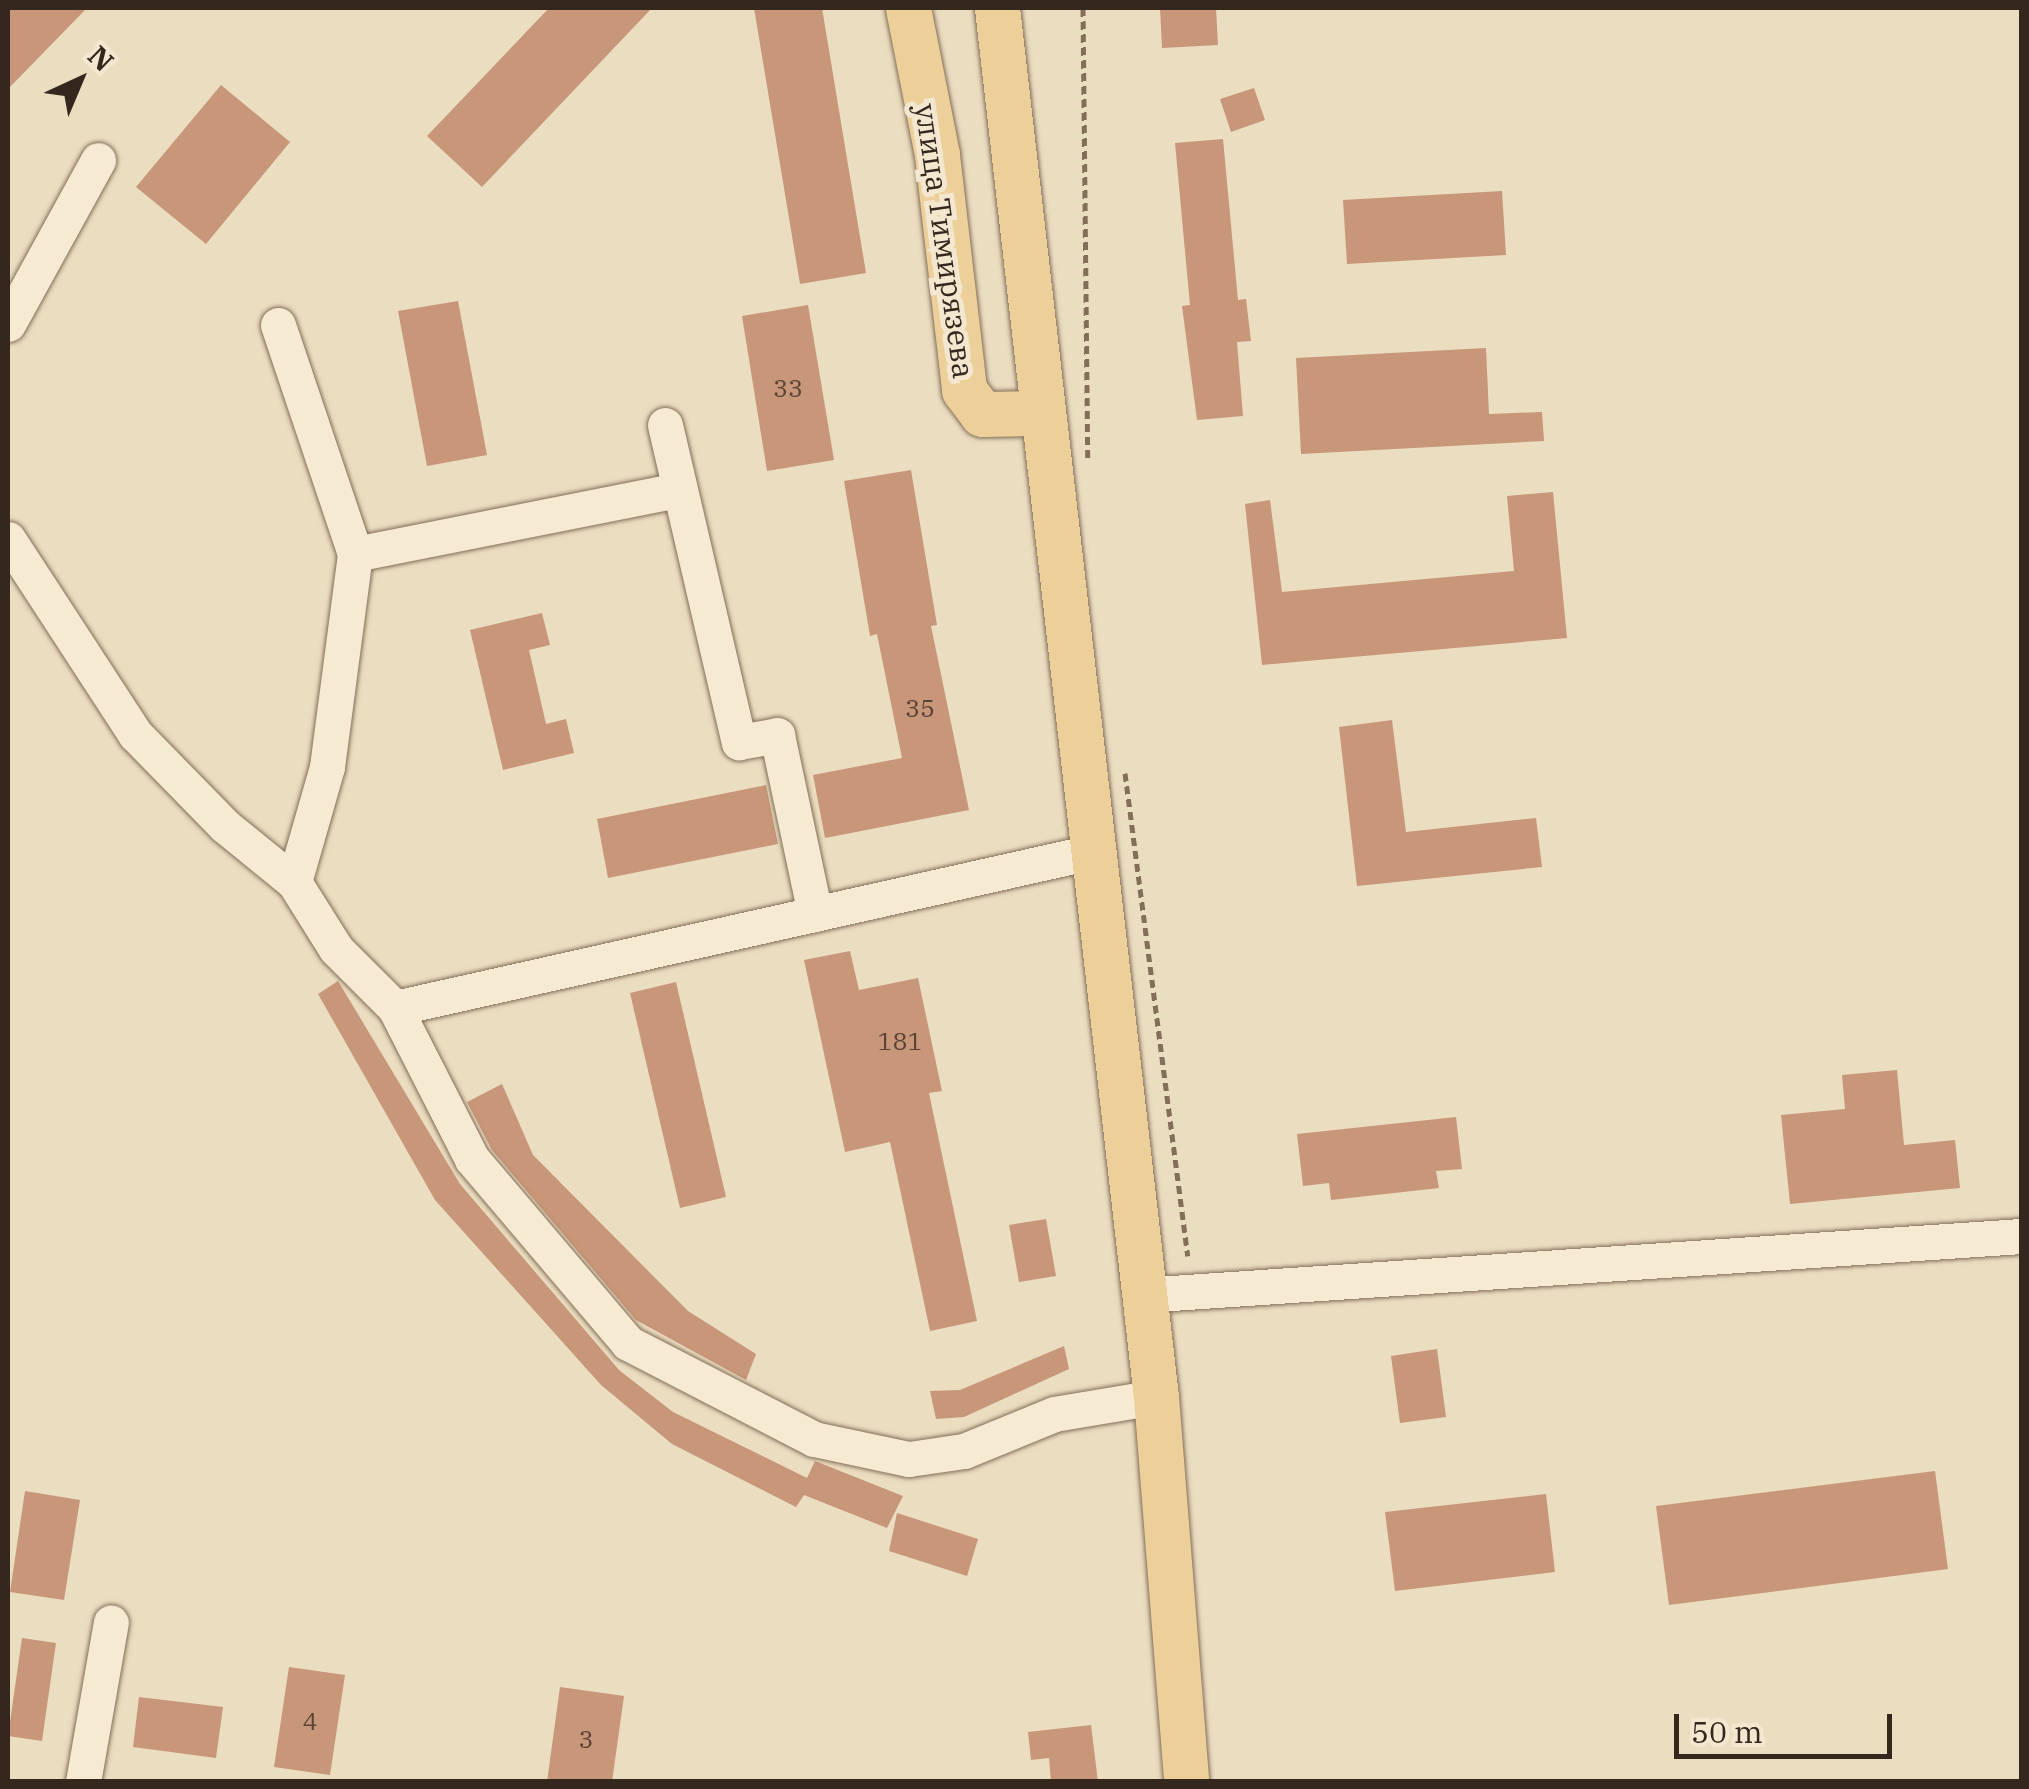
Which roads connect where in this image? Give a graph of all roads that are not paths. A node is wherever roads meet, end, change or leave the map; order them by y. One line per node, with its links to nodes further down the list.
1 (908, 8): 6 (main road, улица Тимирязева)
2 (997, 8): 6 (main road)
3 (98, 160): 4 (street)
4 (8, 324)
5 (278, 325): 10 (street)
6 (1040, 413): 11 (main road)
7 (665, 424): 8 (street)
8 (678, 490): 10 (street); 13 (street)
9 (8, 539): 12 (street)
10 (355, 554): 12 (street)
11 (1091, 852): 13 (street); 16 (main road)
12 (294, 882): 14 (street)
13 (815, 914): 14 (street)
14 (395, 1008): 17 (street)
15 (2022, 1236): 16 (street)
16 (1142, 1295): 17 (main road)
17 (1156, 1397): 20 (main road)
18 (111, 1622): 19 (street)
19 (83, 1782)
20 (1186, 1782)

